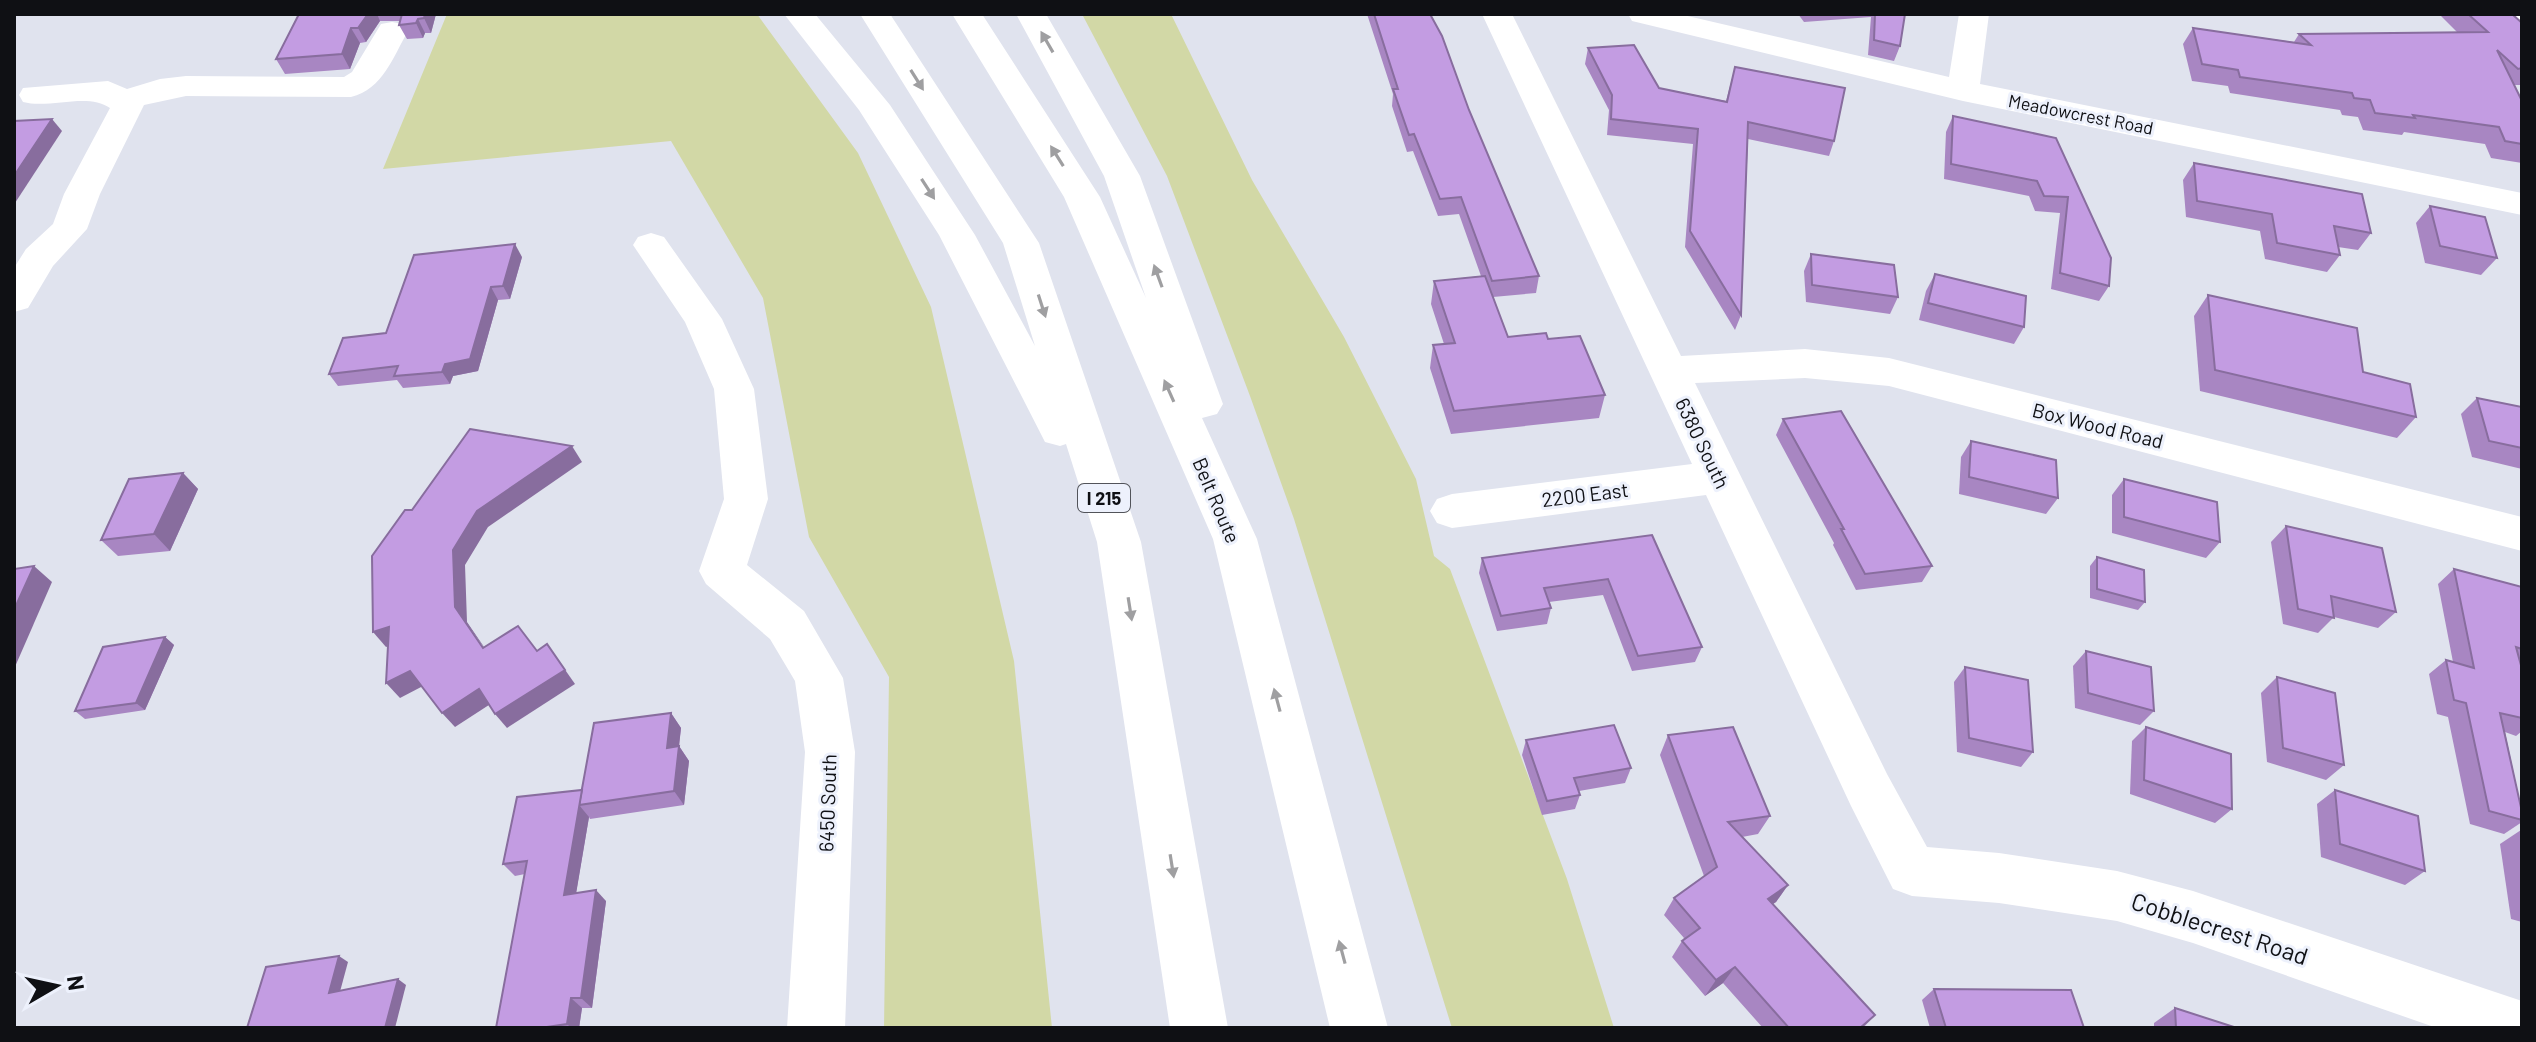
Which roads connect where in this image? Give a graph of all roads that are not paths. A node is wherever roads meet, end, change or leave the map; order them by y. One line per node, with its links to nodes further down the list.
1 (799, 14): 22 (main road, one-way to 22)
2 (875, 14): 22 (main road, I 215, one-way to 22)
3 (967, 14): 21 (main road, Belt Route, one-way to 3)
4 (1031, 14): 21 (main road, one-way to 4)
5 (1497, 14): 17 (main road, 6380 South)
6 (1643, 14): 11 (main road, Meadowcrest Road)
7 (1974, 14): 11 (main road)
8 (2512, 14): 9 (main road)
9 (2522, 16)
10 (392, 31): 13 (main road)
11 (1963, 91): 14 (main road, Meadowcrest Road)
12 (35, 95): 13 (main road)
13 (122, 101): 16 (main road)
14 (2522, 204)
15 (651, 245): 24 (main road, 6450 South)
16 (14, 299)
17 (1668, 372): 18 (main road, 6380 South); 20 (main road, Box Wood Road)
18 (1719, 477): 19 (main road, 2200 East); 23 (main road, 6380 South)
19 (1452, 511)
20 (2522, 534)
21 (1235, 539): 26 (main road, Belt Route, one-way to 21)
22 (1119, 542): 25 (main road, I 215, one-way to 25)
23 (1912, 871): 27 (main road, Cobblecrest Road)
24 (816, 1028)
25 (1199, 1028)
26 (1359, 1028)
27 (2519, 1028)

